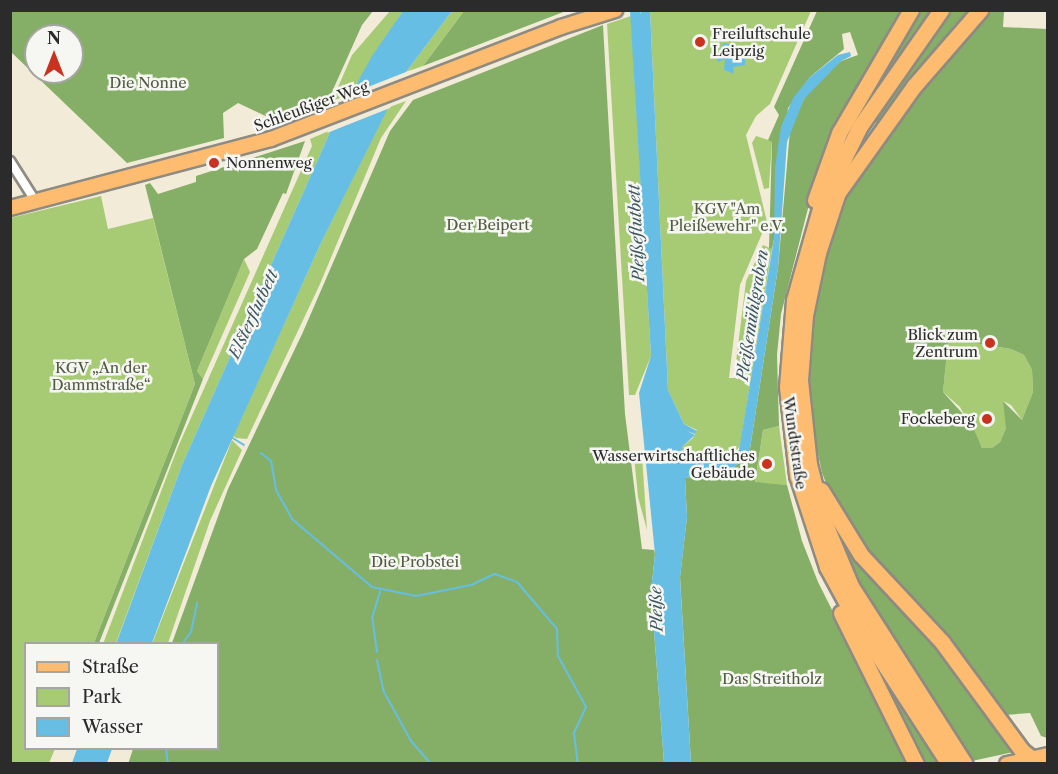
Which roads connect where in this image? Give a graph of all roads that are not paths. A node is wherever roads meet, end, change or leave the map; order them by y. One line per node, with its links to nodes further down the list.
1 (911, 10): 10 (highway)
2 (941, 10): 5 (highway, Wundtstraße)
3 (980, 10): 7 (highway)
4 (613, 11): 8 (main road, Schleußiger Weg)
5 (898, 72): 7 (highway, Wundtstraße); 10 (highway, Wundtstraße)
6 (10, 161): 8 (street)
7 (837, 194): 11 (highway, Wundtstraße)
8 (36, 202): 9 (main road, Schleußiger Weg)
9 (10, 208)
10 (805, 252): 12 (highway, Wundtstraße)
11 (809, 464): 14 (highway, Wundtstraße); 15 (highway)
12 (827, 567): 14 (highway, Wundtstraße); 16 (highway)
13 (1047, 755): 15 (main road)
14 (954, 759)
15 (1041, 762): 17 (main road)
16 (916, 764)
17 (1007, 764)

